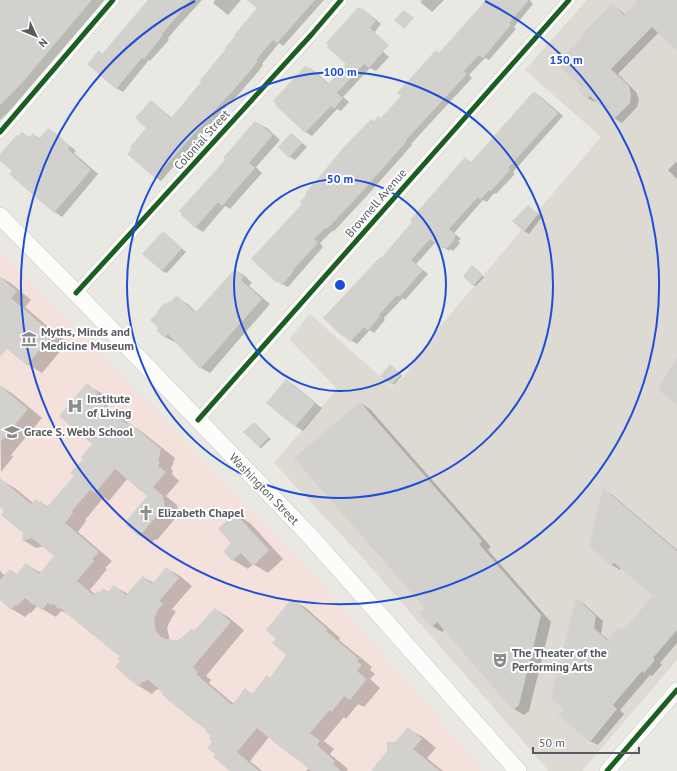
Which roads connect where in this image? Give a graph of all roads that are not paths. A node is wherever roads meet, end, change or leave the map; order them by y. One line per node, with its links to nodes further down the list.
1 (113, 0): 4 (street)
2 (341, 0): 6 (street, Colonial Street)
3 (569, 0): 7 (street, Brownell Avenue)
4 (0, 132)
5 (0, 216): 6 (main road, Washington Street)
6 (76, 293): 7 (main road, Washington Street)
7 (198, 420): 9 (main road, Washington Street)
8 (677, 690): 11 (street)
9 (505, 765): 10 (main road, Washington Street)
10 (518, 771)
11 (607, 771)

